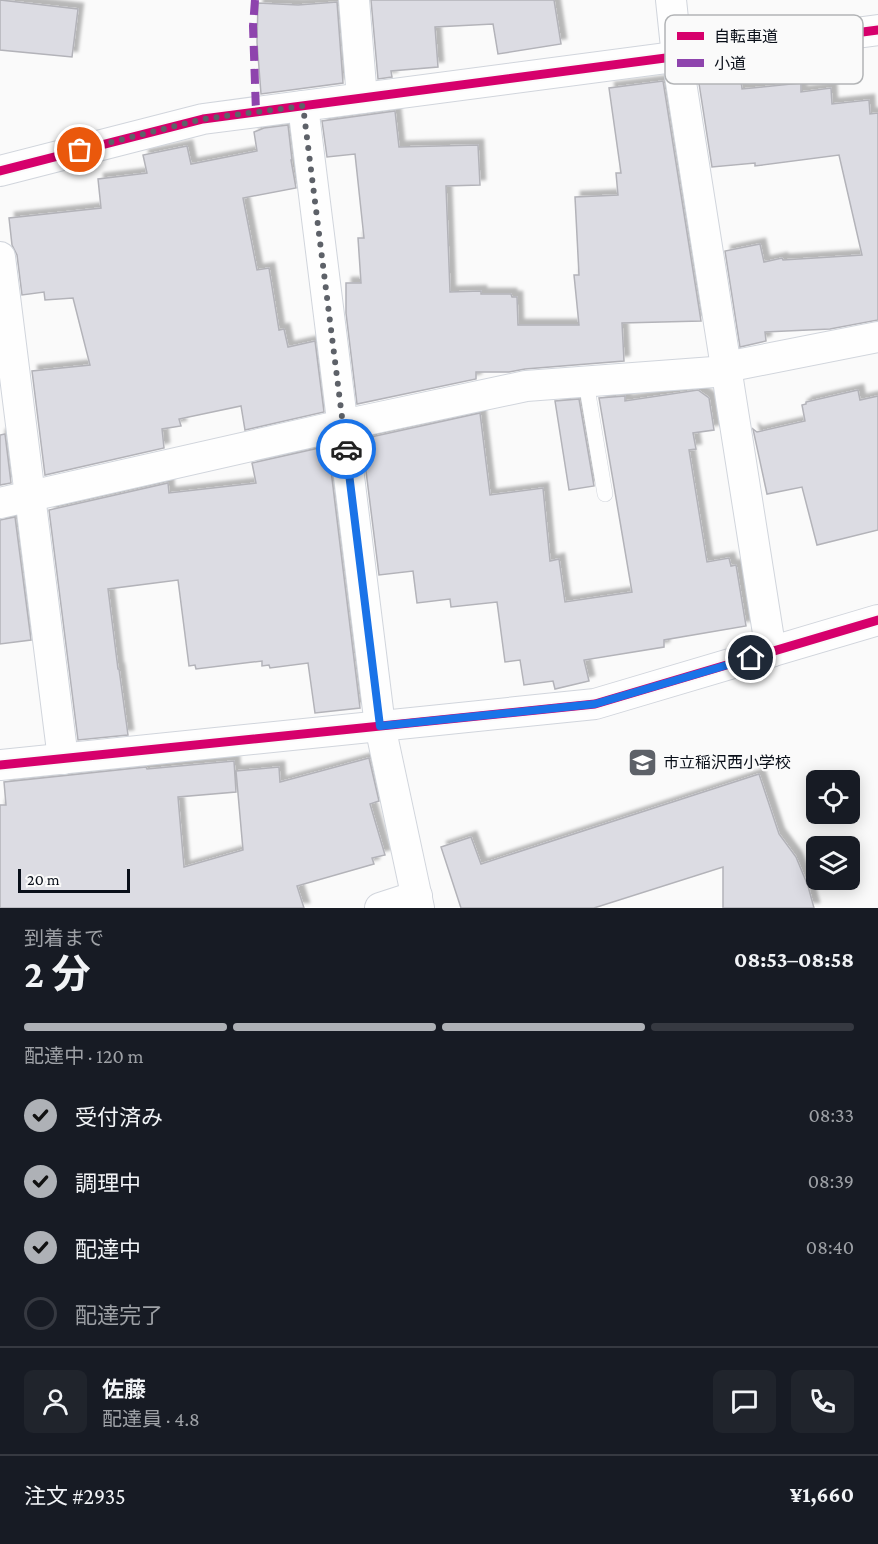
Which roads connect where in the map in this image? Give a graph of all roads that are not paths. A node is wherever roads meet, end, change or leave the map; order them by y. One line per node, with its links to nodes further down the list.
1 (354, 0): 8 (street)
2 (671, 0): 3 (street)
3 (673, 15)
4 (878, 30): 5 (street)
5 (863, 32)
6 (665, 59): 8 (street)
7 (681, 84): 13 (street)
8 (362, 98): 9 (street)
9 (303, 106): 10 (street); 15 (street)
10 (0, 171)
11 (0, 257): 17 (street)
12 (878, 337): 13 (street)
13 (726, 369): 14 (street); 20 (street)
14 (586, 382): 15 (street); 16 (lane)
15 (342, 425): 17 (street); 21 (street)
16 (605, 494)
17 (30, 496): 18 (street); 22 (street)
18 (0, 503)
19 (878, 620): 20 (street)
20 (771, 652): 21 (street)
21 (380, 726): 22 (street); 24 (street)
22 (63, 759): 23 (street)
23 (0, 765)
24 (418, 902): 25 (street)
25 (381, 908)

